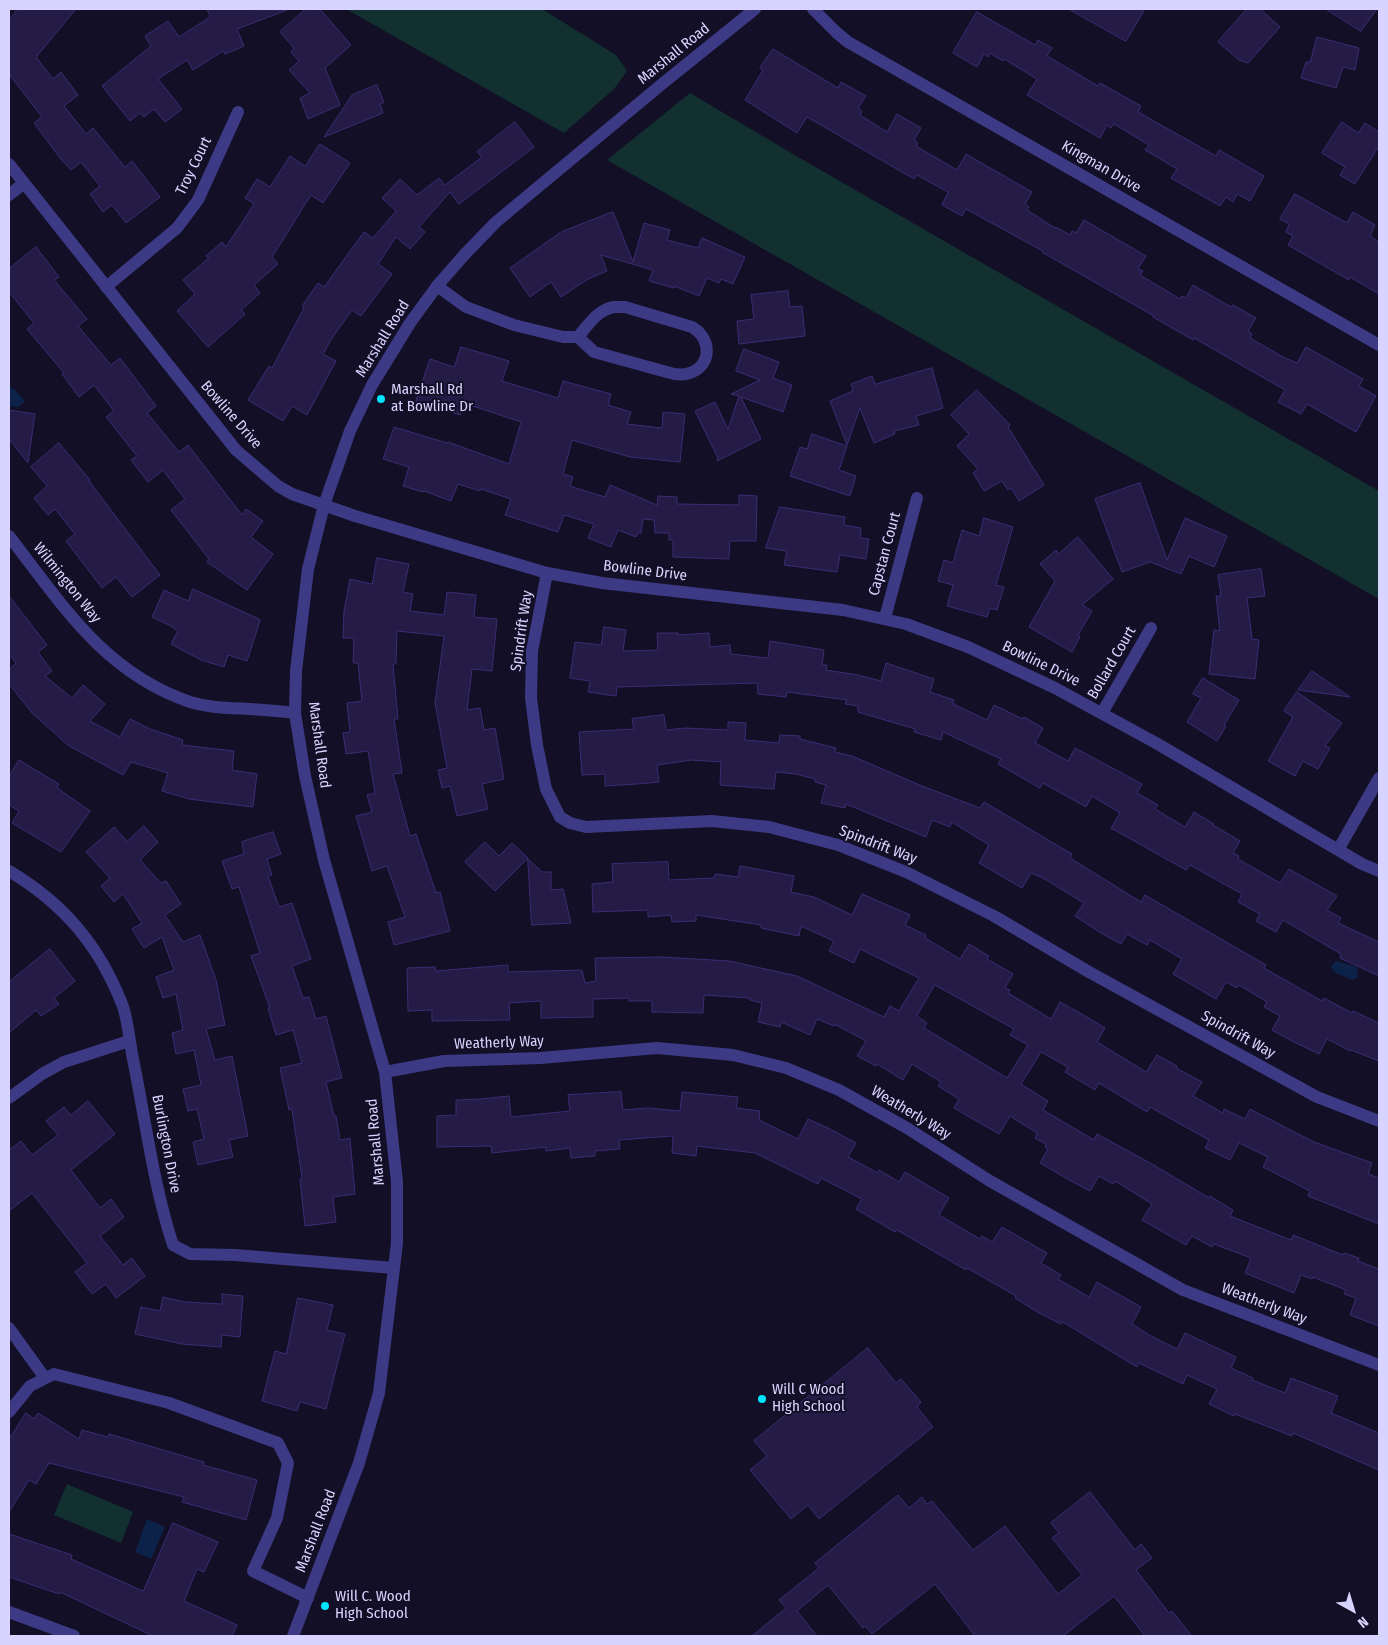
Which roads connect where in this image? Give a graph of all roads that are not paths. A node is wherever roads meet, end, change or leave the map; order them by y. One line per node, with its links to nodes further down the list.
1 (755, 9): 7 (street, Marshall Road)
2 (814, 9): 10 (street, Kingman Drive)
3 (238, 112): 8 (street, Troy Court)
4 (9, 164): 5 (street, Bowline Drive)
5 (24, 183): 6 (street); 8 (street, Bowline Drive)
6 (9, 195)
7 (437, 286): 9 (street); 12 (street, Marshall Road)
8 (106, 287): 12 (street, Bowline Drive)
9 (578, 337): 9 (street)
10 (1379, 345)
11 (917, 498): 15 (street, Capstan Court)
12 (324, 505): 14 (street, Bowline Drive); 17 (street, Marshall Road)
13 (9, 536): 17 (street, Wilmington Way)
14 (547, 573): 15 (street, Bowline Drive); 26 (street, Spindrift Way)
15 (885, 618): 18 (street, Bowline Drive)
16 (1151, 628): 18 (street, Bollard Court)
17 (295, 712): 24 (street, Marshall Road)
18 (1102, 713): 20 (street, Bowline Drive)
19 (1379, 778): 20 (street)
20 (1338, 850): 22 (street, Bowline Drive)
21 (9, 871): 23 (street, Burlington Drive)
22 (1379, 871)
23 (129, 1041): 25 (street); 27 (street, Burlington Drive)
24 (386, 1072): 27 (street, Marshall Road); 29 (street, Weatherly Way)
25 (9, 1098)
26 (1379, 1121)
27 (394, 1268): 32 (street, Marshall Road)
28 (9, 1328): 30 (street)
29 (1379, 1365)
30 (45, 1378): 31 (street); 32 (street)
31 (9, 1412)
32 (308, 1598): 35 (street, Marshall Road)
33 (9, 1612): 34 (street)
34 (74, 1636)
35 (293, 1636)

